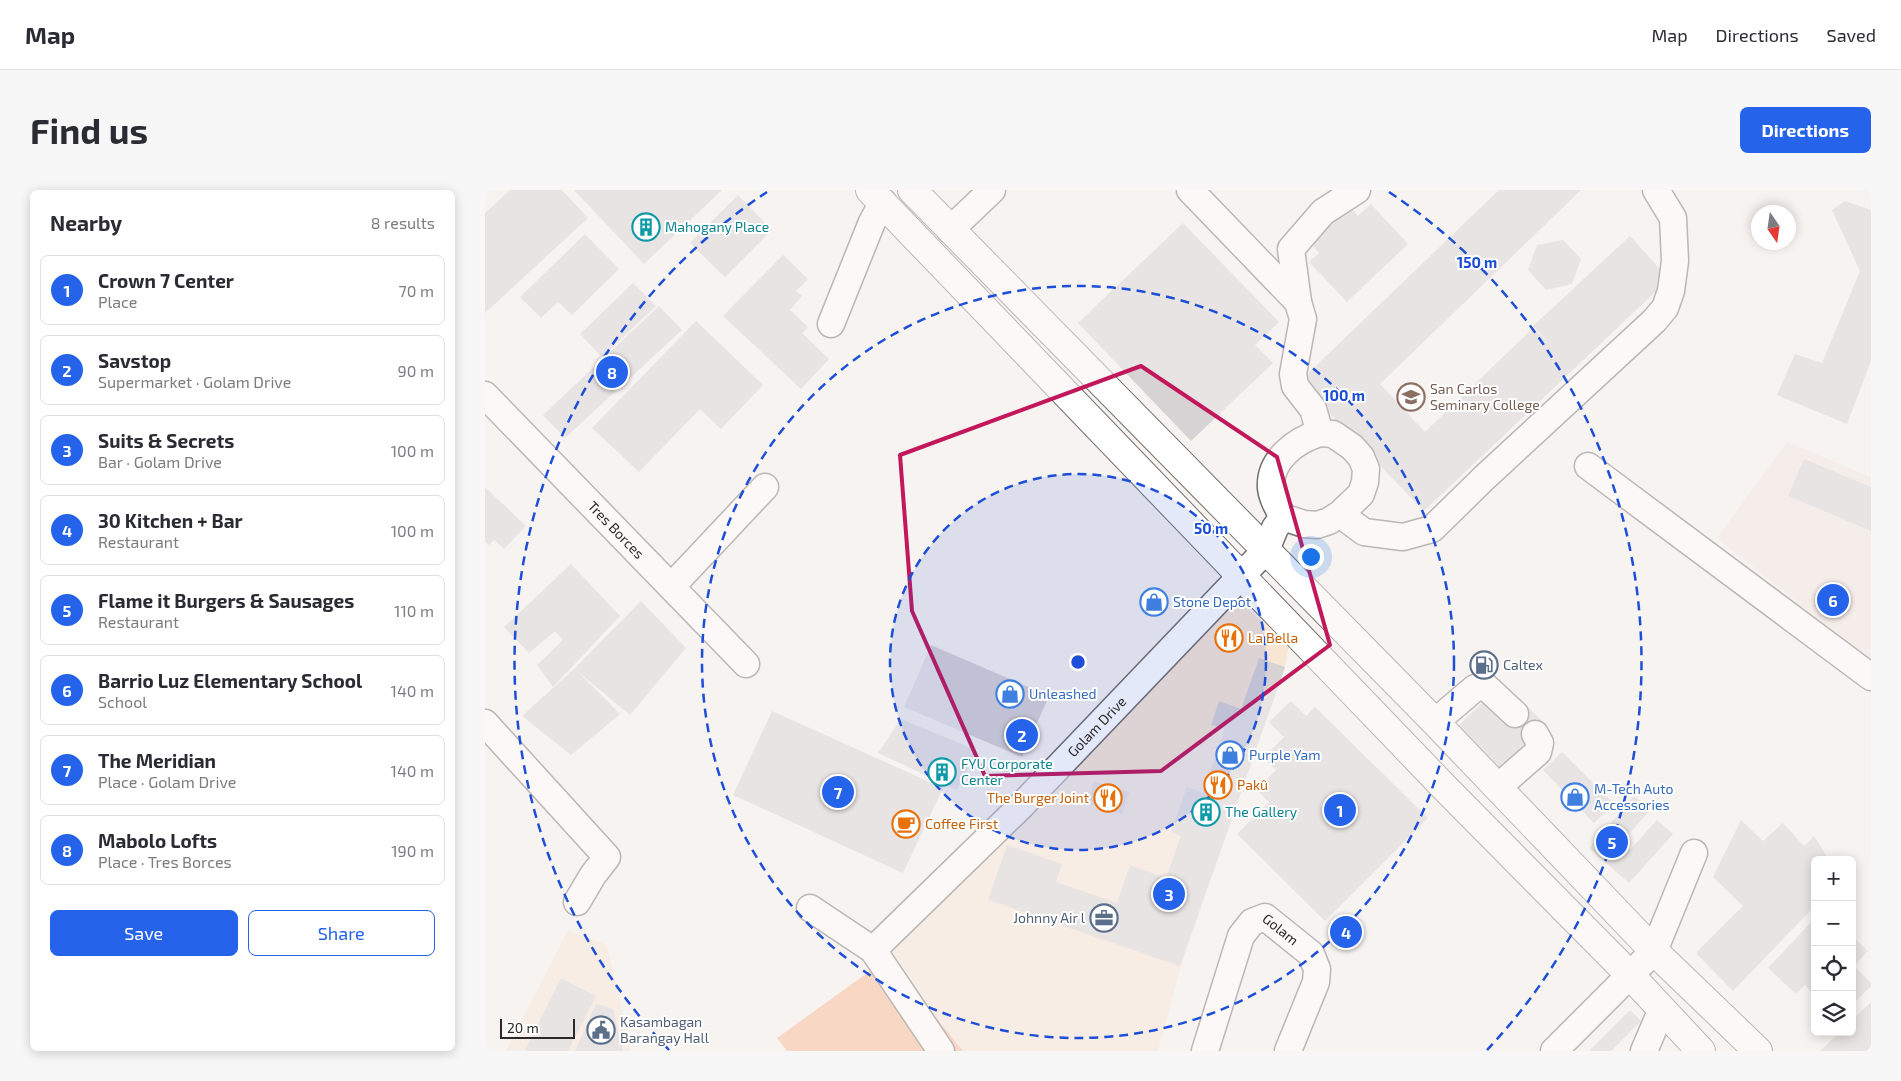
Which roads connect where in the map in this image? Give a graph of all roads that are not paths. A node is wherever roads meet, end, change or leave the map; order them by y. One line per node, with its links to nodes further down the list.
1 (912, 190): 7 (main road)
2 (1190, 190): 8 (street)
3 (1357, 190): 8 (street)
4 (1656, 190): 14 (street)
5 (980, 195): 7 (street)
6 (876, 196): 9 (street); 17 (main road)
7 (950, 230): 16 (main road)
8 (1298, 302): 11 (street)
9 (831, 324)
10 (487, 401): 18 (street, Tres Borces)
11 (1320, 433): 14 (street); 15 (street)
12 (1588, 466): 20 (street)
13 (765, 487): 18 (street)
14 (1340, 514): 15 (street)
15 (1283, 517): 16 (street)
16 (1266, 550): 17 (street, Golam Drive); 22 (main road)
17 (1241, 576): 29 (street, Golam Drive); 31 (main road)
18 (672, 586): 19 (street, Tres Borces)
19 (745, 664)
20 (1871, 677)
21 (1515, 714): 22 (street)
22 (1435, 722): 25 (main road)
23 (485, 723): 27 (street)
24 (1535, 734): 25 (street)
25 (1498, 787): 30 (main road)
26 (1694, 853): 30 (street)
27 (577, 902)
28 (810, 908): 29 (street)
29 (873, 950): 33 (street)
30 (1654, 951): 31 (street); 39 (main road)
31 (1630, 974): 32 (main road); 36 (street)
32 (1662, 1009): 37 (street); 38 (main road)
33 (941, 1051)
34 (1205, 1051): 35 (street, Golam)
35 (1288, 1051)
36 (1553, 1051)
37 (1644, 1051)
38 (1701, 1051)
39 (1757, 1051)

